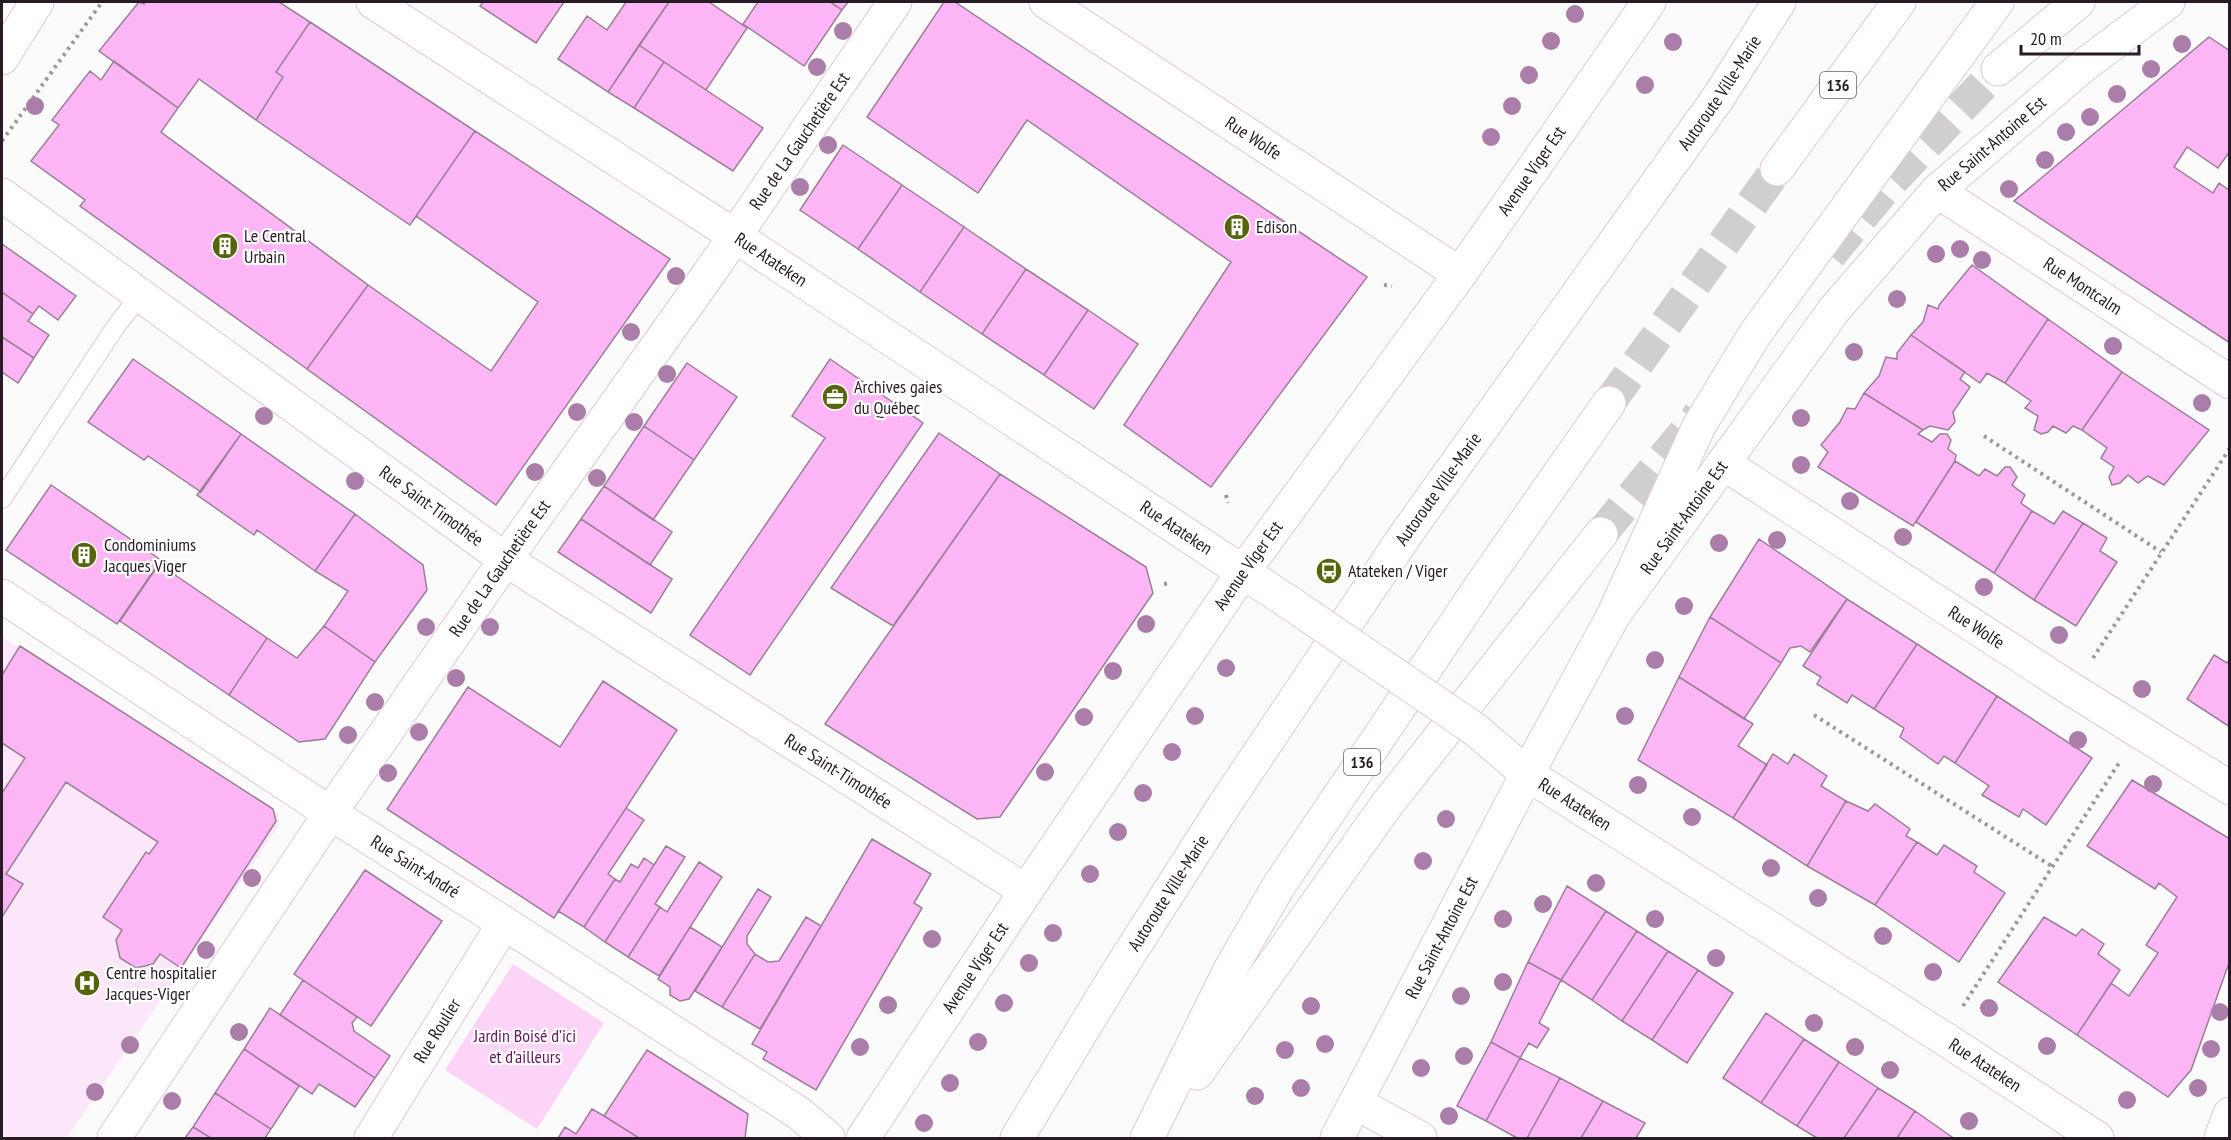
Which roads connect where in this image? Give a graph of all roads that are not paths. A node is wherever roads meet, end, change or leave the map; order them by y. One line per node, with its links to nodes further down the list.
1 (37, 2): 11 (main road)
2 (373, 2): 16 (main road, Rue Atateken)
3 (895, 2): 16 (main road, Rue de La Gauchetière Est)
4 (1046, 2): 17 (main road, Rue Wolfe)
5 (1649, 2): 17 (main road, Avenue Viger Est)
6 (1779, 2): 39 (main road, Autoroute Ville-Marie)
7 (1899, 2): 13 (main road, 136)
8 (1997, 2): 27 (main road)
9 (2078, 2): 12 (main road)
10 (2168, 2): 14 (main road, Rue Saint-Antoine Est)
11 (2, 58)
12 (1998, 69)
13 (1777, 169)
14 (1936, 190): 19 (main road, Rue Montcalm); 21 (main road, Rue Saint-Antoine Est)
15 (2, 195): 18 (main road, Rue Saint-Timothée)
16 (735, 236): 24 (main road, Rue de La Gauchetière Est); 25 (main road, Rue Atateken)
17 (1460, 274): 25 (main road, Avenue Viger Est)
18 (139, 297): 22 (lane); 24 (main road, Rue Saint-Timothée)
19 (2229, 382)
20 (1609, 403): 40 (main road, 136)
21 (1723, 464): 27 (main road, Rue Saint-Antoine Est); 29 (main road, Rue Wolfe)
22 (2, 499)
23 (1601, 534): 41 (main road)
24 (506, 560): 30 (main road, Rue de La Gauchetière Est); 31 (main road, Rue Saint-Timothée)
25 (1243, 572): 28 (main road, Rue Atateken, bridge); 31 (main road, Avenue Viger Est)
26 (2, 596): 30 (main road, Rue Saint-André)
27 (1613, 616): 28 (main road, Rue Saint-Antoine Est)
28 (1527, 774): 33 (main road, Rue Saint-Antoine Est); 44 (main road, Rue Atateken)
29 (2229, 789)
30 (330, 813): 32 (main road, Rue Saint-André); 35 (main road, Rue de La Gauchetière Est)
31 (1026, 891): 38 (main road, Avenue Viger Est)
32 (504, 923): 36 (main road, Rue Roulier); 37 (main road, Rue Saint-André)
33 (1356, 1103): 42 (main road, Rue Saint-Antoine Est); 43 (main road)
34 (2229, 1114): 45 (main road)
35 (114, 1138)
36 (371, 1138)
37 (828, 1138)
38 (863, 1138)
39 (1017, 1138)
40 (1147, 1138)
41 (1151, 1138)
42 (1337, 1138)
43 (1420, 1138)
44 (2097, 1138)
45 (2221, 1138)

